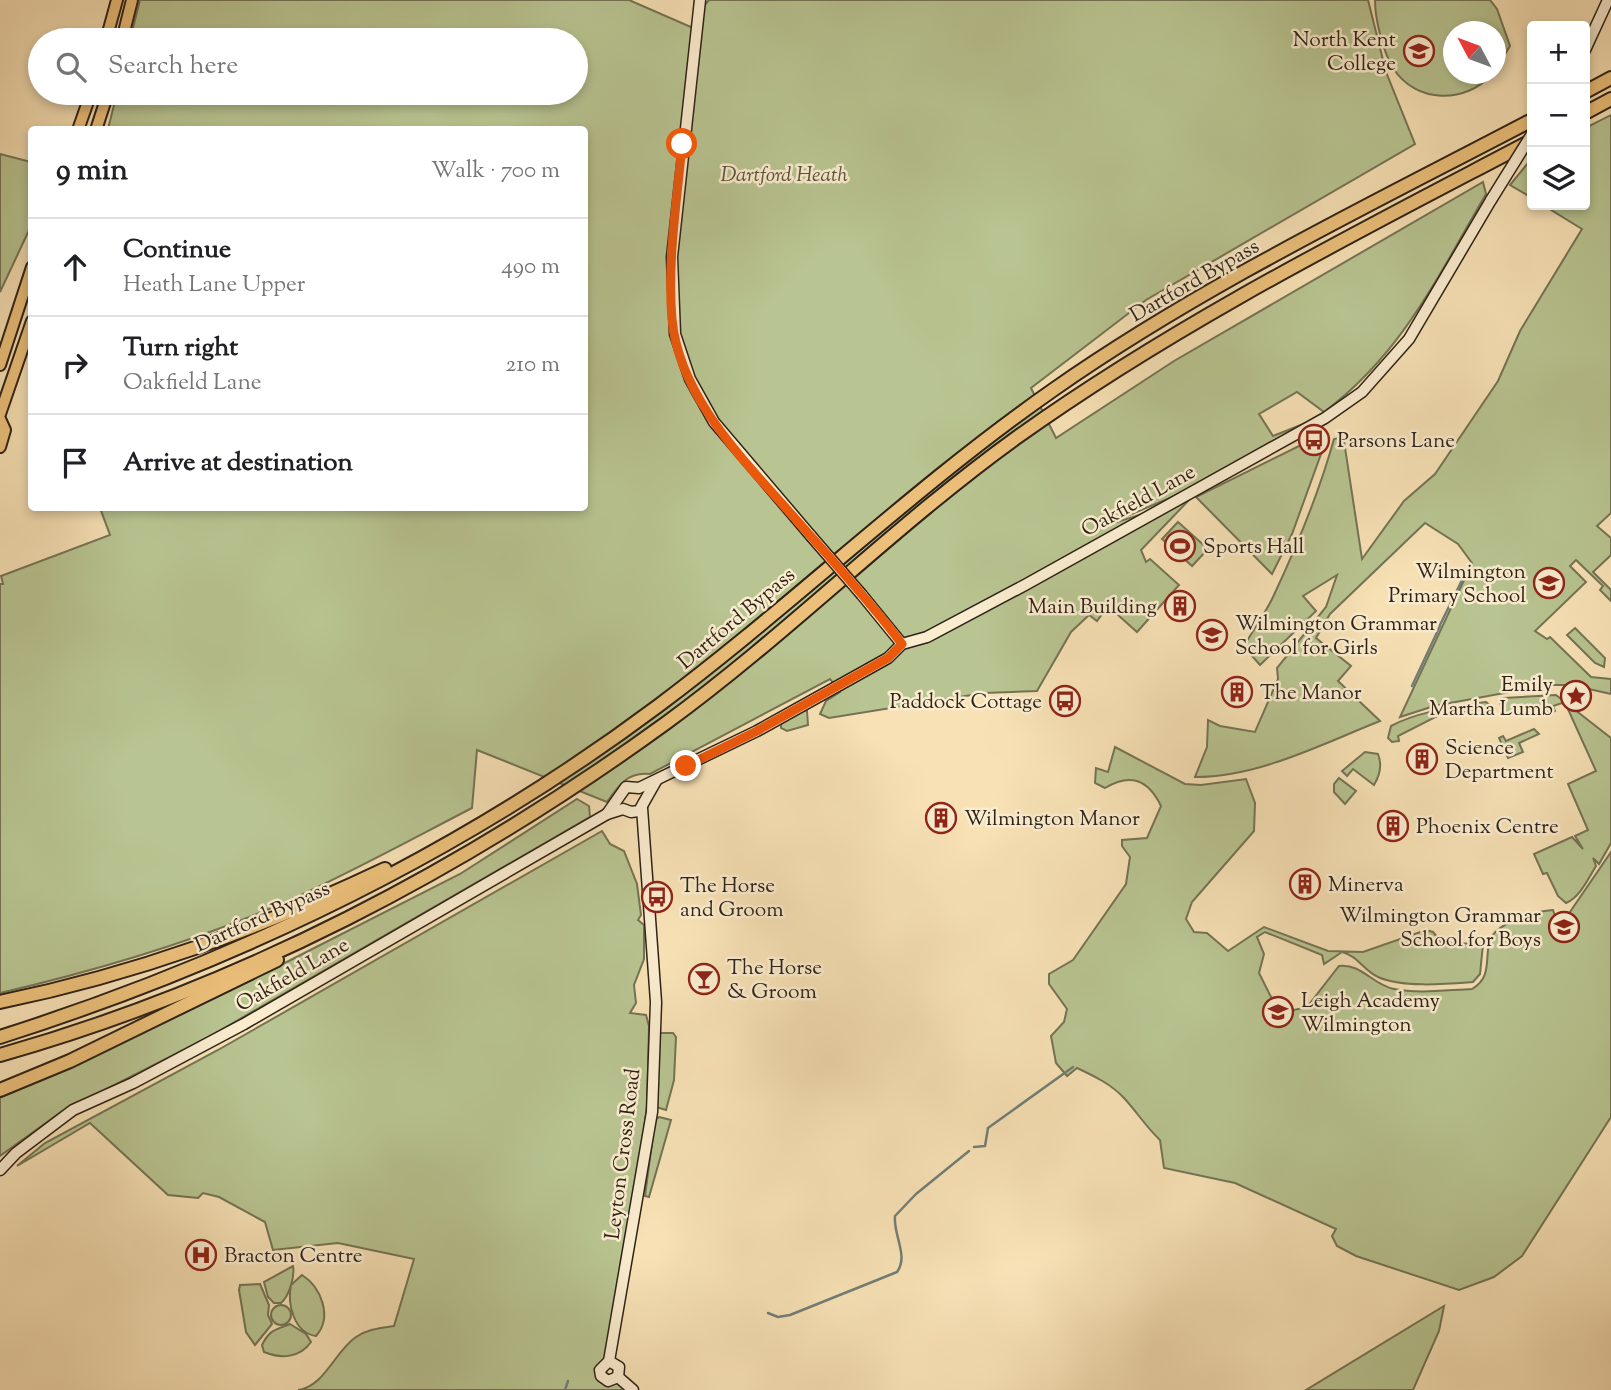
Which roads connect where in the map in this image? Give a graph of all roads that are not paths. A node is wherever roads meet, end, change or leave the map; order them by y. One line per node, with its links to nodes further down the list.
1 (117, 0): 5 (main road)
2 (132, 0): 6 (main road)
3 (700, 0): 25 (street, bridge)
4 (1608, 0): 7 (street)
5 (109, 28)
6 (125, 28)
7 (1590, 38)
8 (1611, 78): 9 (highway)
9 (1590, 89)
10 (1611, 99): 13 (highway)
11 (87, 105): 15 (main road)
12 (104, 105): 16 (main road)
13 (1590, 110)
14 (1527, 123): 32 (highway, Dartford Bypass)
15 (79, 126)
16 (97, 126)
17 (1527, 142): 25 (street, Oakfield Lane, bridge)
18 (1527, 144): 33 (highway, Dartford Bypass)
19 (28, 279): 21 (main road)
20 (28, 333): 22 (main road)
21 (0, 365)
22 (0, 414)
23 (0, 419): 24 (main road)
24 (0, 447)
25 (902, 644): 26 (street, Oakfield Lane)
26 (642, 792): 27 (street, Oakfield Lane); 28 (street)
27 (618, 798): 29 (street); 30 (street, Oakfield Lane)
28 (642, 808): 29 (street, Oakfield Lane); 31 (street, Leyton Cross Road)
29 (627, 811): 30 (street, Oakfield Lane); 31 (street)
30 (607, 814): 38 (street, Oakfield Lane)
31 (643, 825): 39 (street, Leyton Cross Road)
32 (474, 828): 34 (highway); 35 (highway, Dartford Bypass)
33 (378, 903): 36 (highway, Dartford Bypass); 37 (highway)
34 (0, 1002)
35 (0, 1037)
36 (0, 1055)
37 (0, 1090)
38 (0, 1170)
39 (609, 1361): 40 (street); 40 (street)
40 (618, 1377): 41 (street)
41 (633, 1390)

